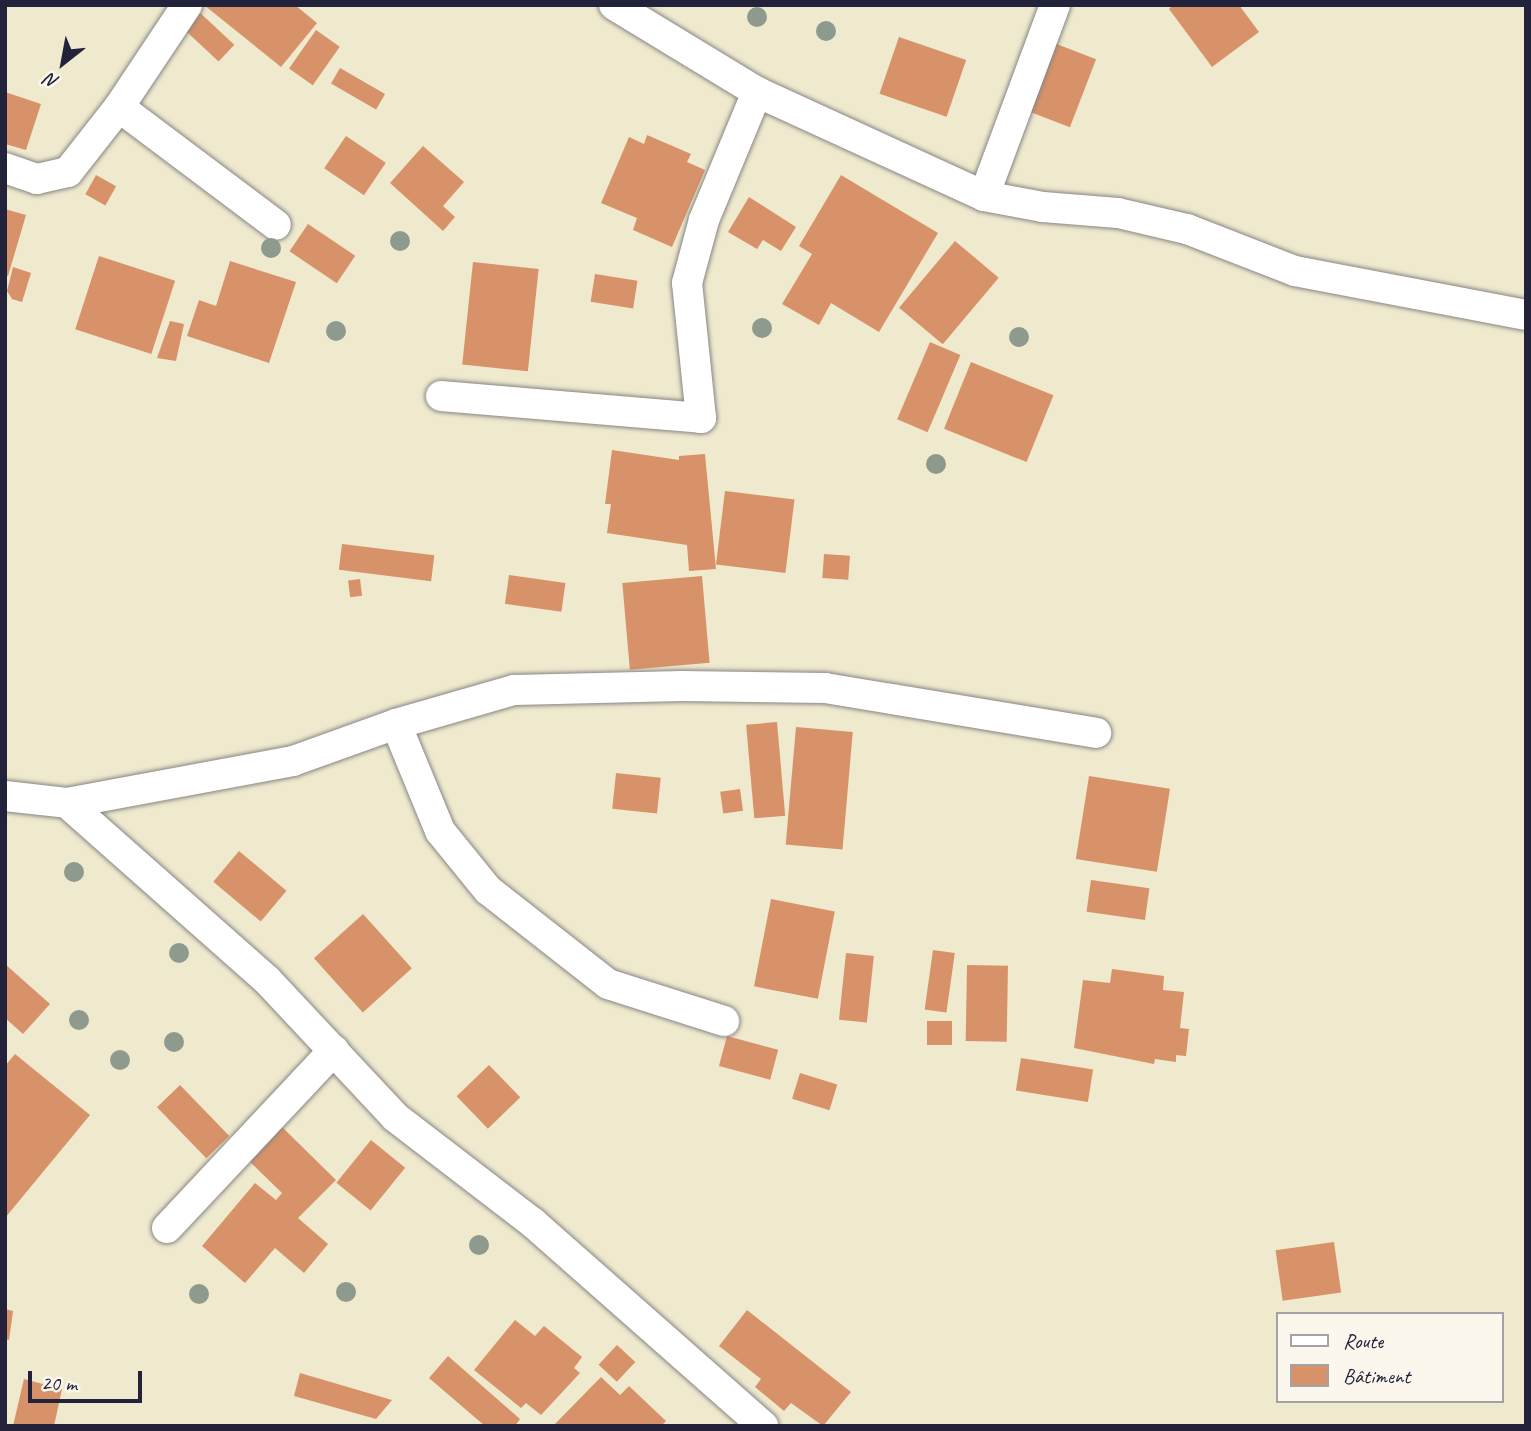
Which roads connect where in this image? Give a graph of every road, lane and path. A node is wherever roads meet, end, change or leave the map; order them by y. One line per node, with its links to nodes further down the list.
1 (187, 5): 5 (street)
2 (614, 5): 4 (street)
3 (1055, 5): 7 (street)
4 (757, 92): 7 (street); 10 (street)
5 (119, 107): 6 (street); 8 (street)
6 (5, 167)
7 (984, 196): 9 (street)
8 (276, 225)
9 (1526, 315)
10 (441, 396)
11 (396, 724): 12 (street); 14 (street); 15 (street)
12 (1097, 733)
13 (5, 796): 14 (street)
14 (67, 803): 16 (street)
15 (724, 1021)
16 (334, 1050): 17 (street); 18 (street)
17 (167, 1228)
18 (763, 1426)

